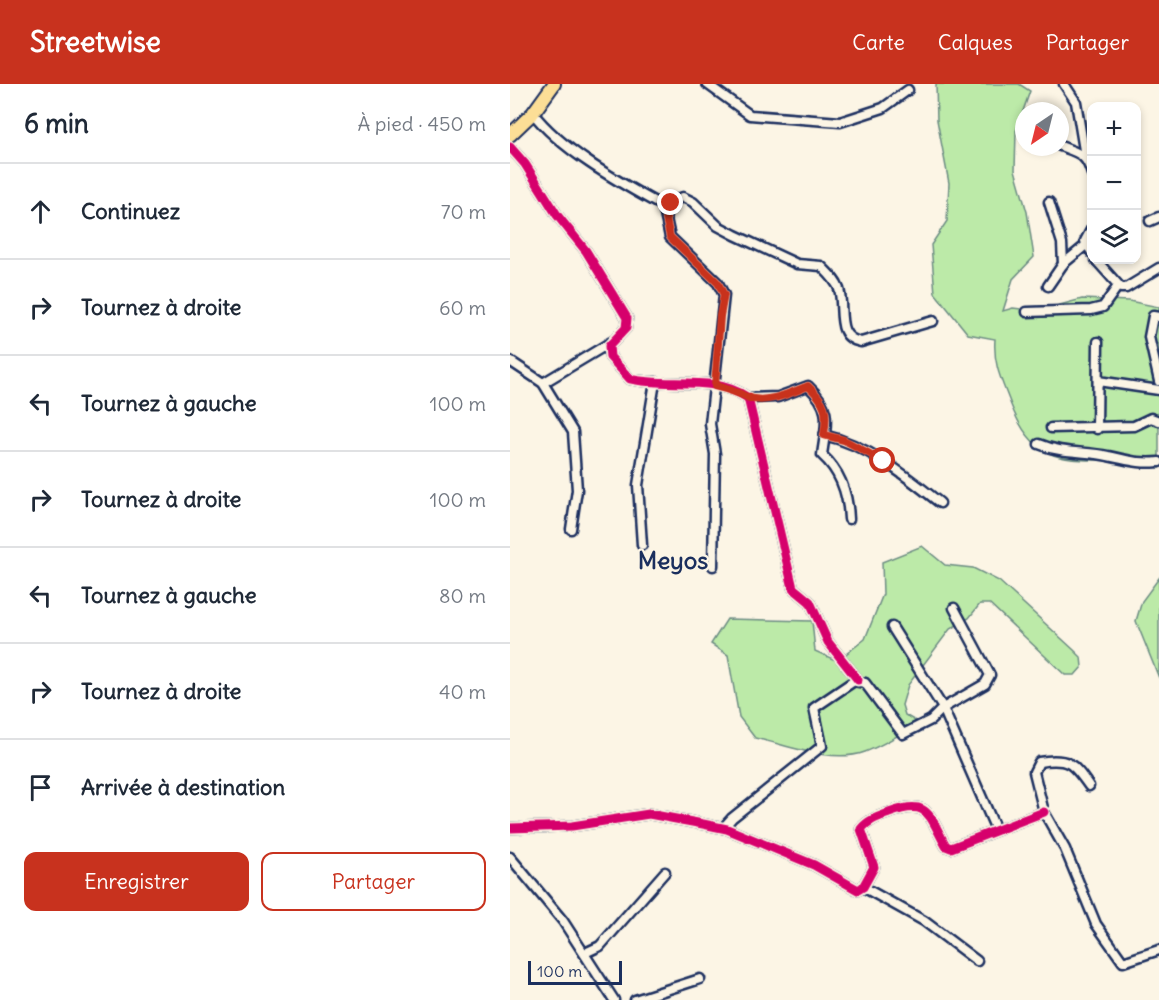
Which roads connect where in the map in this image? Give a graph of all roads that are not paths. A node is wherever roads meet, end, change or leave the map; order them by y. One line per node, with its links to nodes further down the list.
1 (554, 84): 5 (highway)
2 (707, 84): 4 (street)
3 (1064, 84): 9 (street)
4 (908, 90)
5 (533, 113): 6 (highway); 12 (street)
6 (510, 135)
7 (510, 147): 24 (street)
8 (1069, 149): 9 (street)
9 (1085, 156): 10 (street)
10 (1087, 161)
11 (1049, 202): 16 (street)
12 (663, 205): 23 (street); 31 (street)
13 (1159, 217): 14 (street)
14 (1150, 221)
15 (1087, 250): 16 (street)
16 (1063, 264): 19 (street)
17 (1099, 264): 20 (street)
18 (1159, 268): 20 (street)
19 (1048, 286)
20 (1118, 286): 21 (street)
21 (1027, 312)
22 (1159, 316): 28 (street)
23 (933, 321)
24 (613, 341): 29 (street); 30 (street)
25 (1098, 342): 27 (street)
26 (510, 361): 29 (street)
27 (1098, 381): 32 (street); 36 (street)
28 (1159, 381)
29 (543, 382): 42 (street)
30 (654, 382): 31 (street); 43 (street)
31 (715, 386): 33 (street); 44 (street)
32 (1159, 390)
33 (748, 398): 37 (street); 47 (street)
34 (1159, 422): 36 (street)
35 (1051, 428): 36 (street)
36 (1097, 429)
37 (824, 435): 40 (street); 41 (street)
38 (1039, 444): 39 (street)
39 (1159, 462)
40 (940, 503)
41 (849, 519)
42 (571, 529)
43 (642, 545)
44 (713, 566)
45 (954, 608): 48 (street)
46 (892, 627): 48 (street)
47 (858, 680): 48 (street); 52 (street)
48 (943, 708): 53 (street)
49 (1089, 786): 50 (street)
50 (1044, 812): 53 (street); 57 (street)
51 (510, 828): 52 (street)
52 (723, 828): 56 (street)
53 (996, 830): 56 (street)
54 (511, 862): 58 (street)
55 (665, 872): 58 (street)
56 (863, 887): 59 (street)
57 (1159, 950)
58 (585, 953): 61 (street)
59 (977, 961)
60 (700, 979): 62 (street)
61 (614, 1000)
62 (635, 1000)

